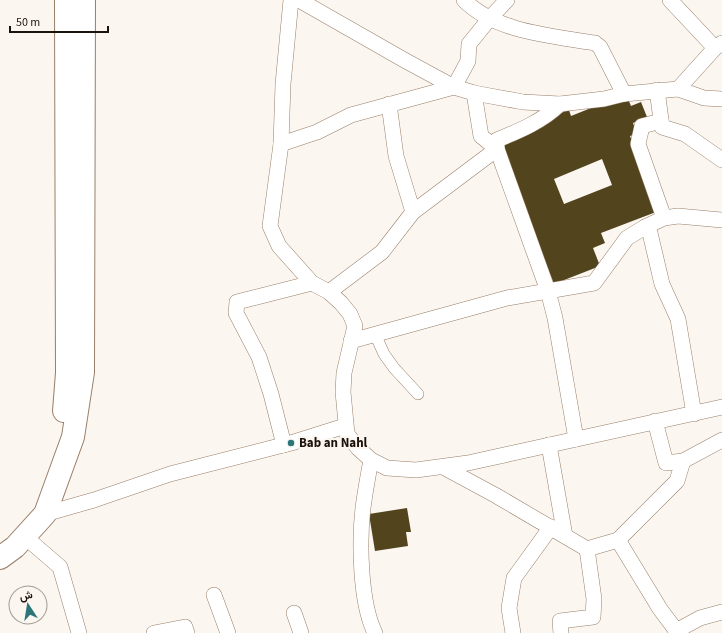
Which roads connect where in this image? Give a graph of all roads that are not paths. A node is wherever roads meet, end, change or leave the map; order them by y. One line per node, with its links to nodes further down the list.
1 (66, 0): 43 (main road)
2 (84, 0): 43 (main road)
3 (291, 0): 19 (street)
4 (299, 0): 10 (street)
5 (464, 0): 8 (street)
6 (507, 0): 8 (street)
7 (670, 0): 9 (street)
8 (490, 18): 10 (street); 14 (street)
9 (719, 46): 11 (street)
10 (454, 87): 13 (street); 16 (street)
11 (678, 89): 12 (street); 15 (street)
12 (657, 90): 14 (street); 18 (street)
13 (474, 93): 17 (street); 20 (street)
14 (624, 94): 17 (street)
15 (722, 100)
16 (390, 104): 19 (street); 22 (street)
17 (560, 104): 20 (street)
18 (661, 121): 21 (street); 23 (street)
19 (281, 144): 26 (street)
20 (497, 148): 22 (street); 27 (street)
21 (722, 160)
22 (413, 212): 28 (street)
23 (664, 218): 24 (street); 25 (street)
24 (722, 220)
25 (645, 227): 27 (street); 33 (street)
26 (312, 284): 28 (street); 38 (street)
27 (548, 291): 29 (street); 36 (street)
28 (329, 292): 30 (street)
29 (375, 334): 30 (street); 31 (street)
30 (351, 341): 35 (street)
31 (418, 394)
32 (722, 407): 33 (street)
33 (694, 414): 34 (street)
34 (655, 421): 36 (street); 41 (street)
35 (345, 426): 38 (street); 40 (street)
36 (576, 439): 39 (street)
37 (722, 440): 41 (street)
38 (284, 445): 43 (street)
39 (549, 445): 42 (street); 46 (street)
40 (371, 460): 42 (street); 53 (street)
41 (684, 461): 47 (street)
42 (443, 467): 44 (street)
43 (44, 514): 45 (main road)
44 (551, 527): 46 (street); 60 (street)
45 (24, 536): 49 (main road); 55 (street)
46 (565, 536): 48 (street)
47 (618, 540): 48 (street); 54 (street)
48 (587, 549): 61 (street)
49 (0, 558)
50 (214, 595): 58 (street)
51 (722, 612): 54 (street)
52 (294, 613): 59 (street)
53 (369, 631)
54 (677, 632)
55 (79, 633)
56 (154, 633): 57 (street)
57 (186, 633)
58 (228, 633)
59 (301, 633)
60 (513, 633)
61 (561, 633)

